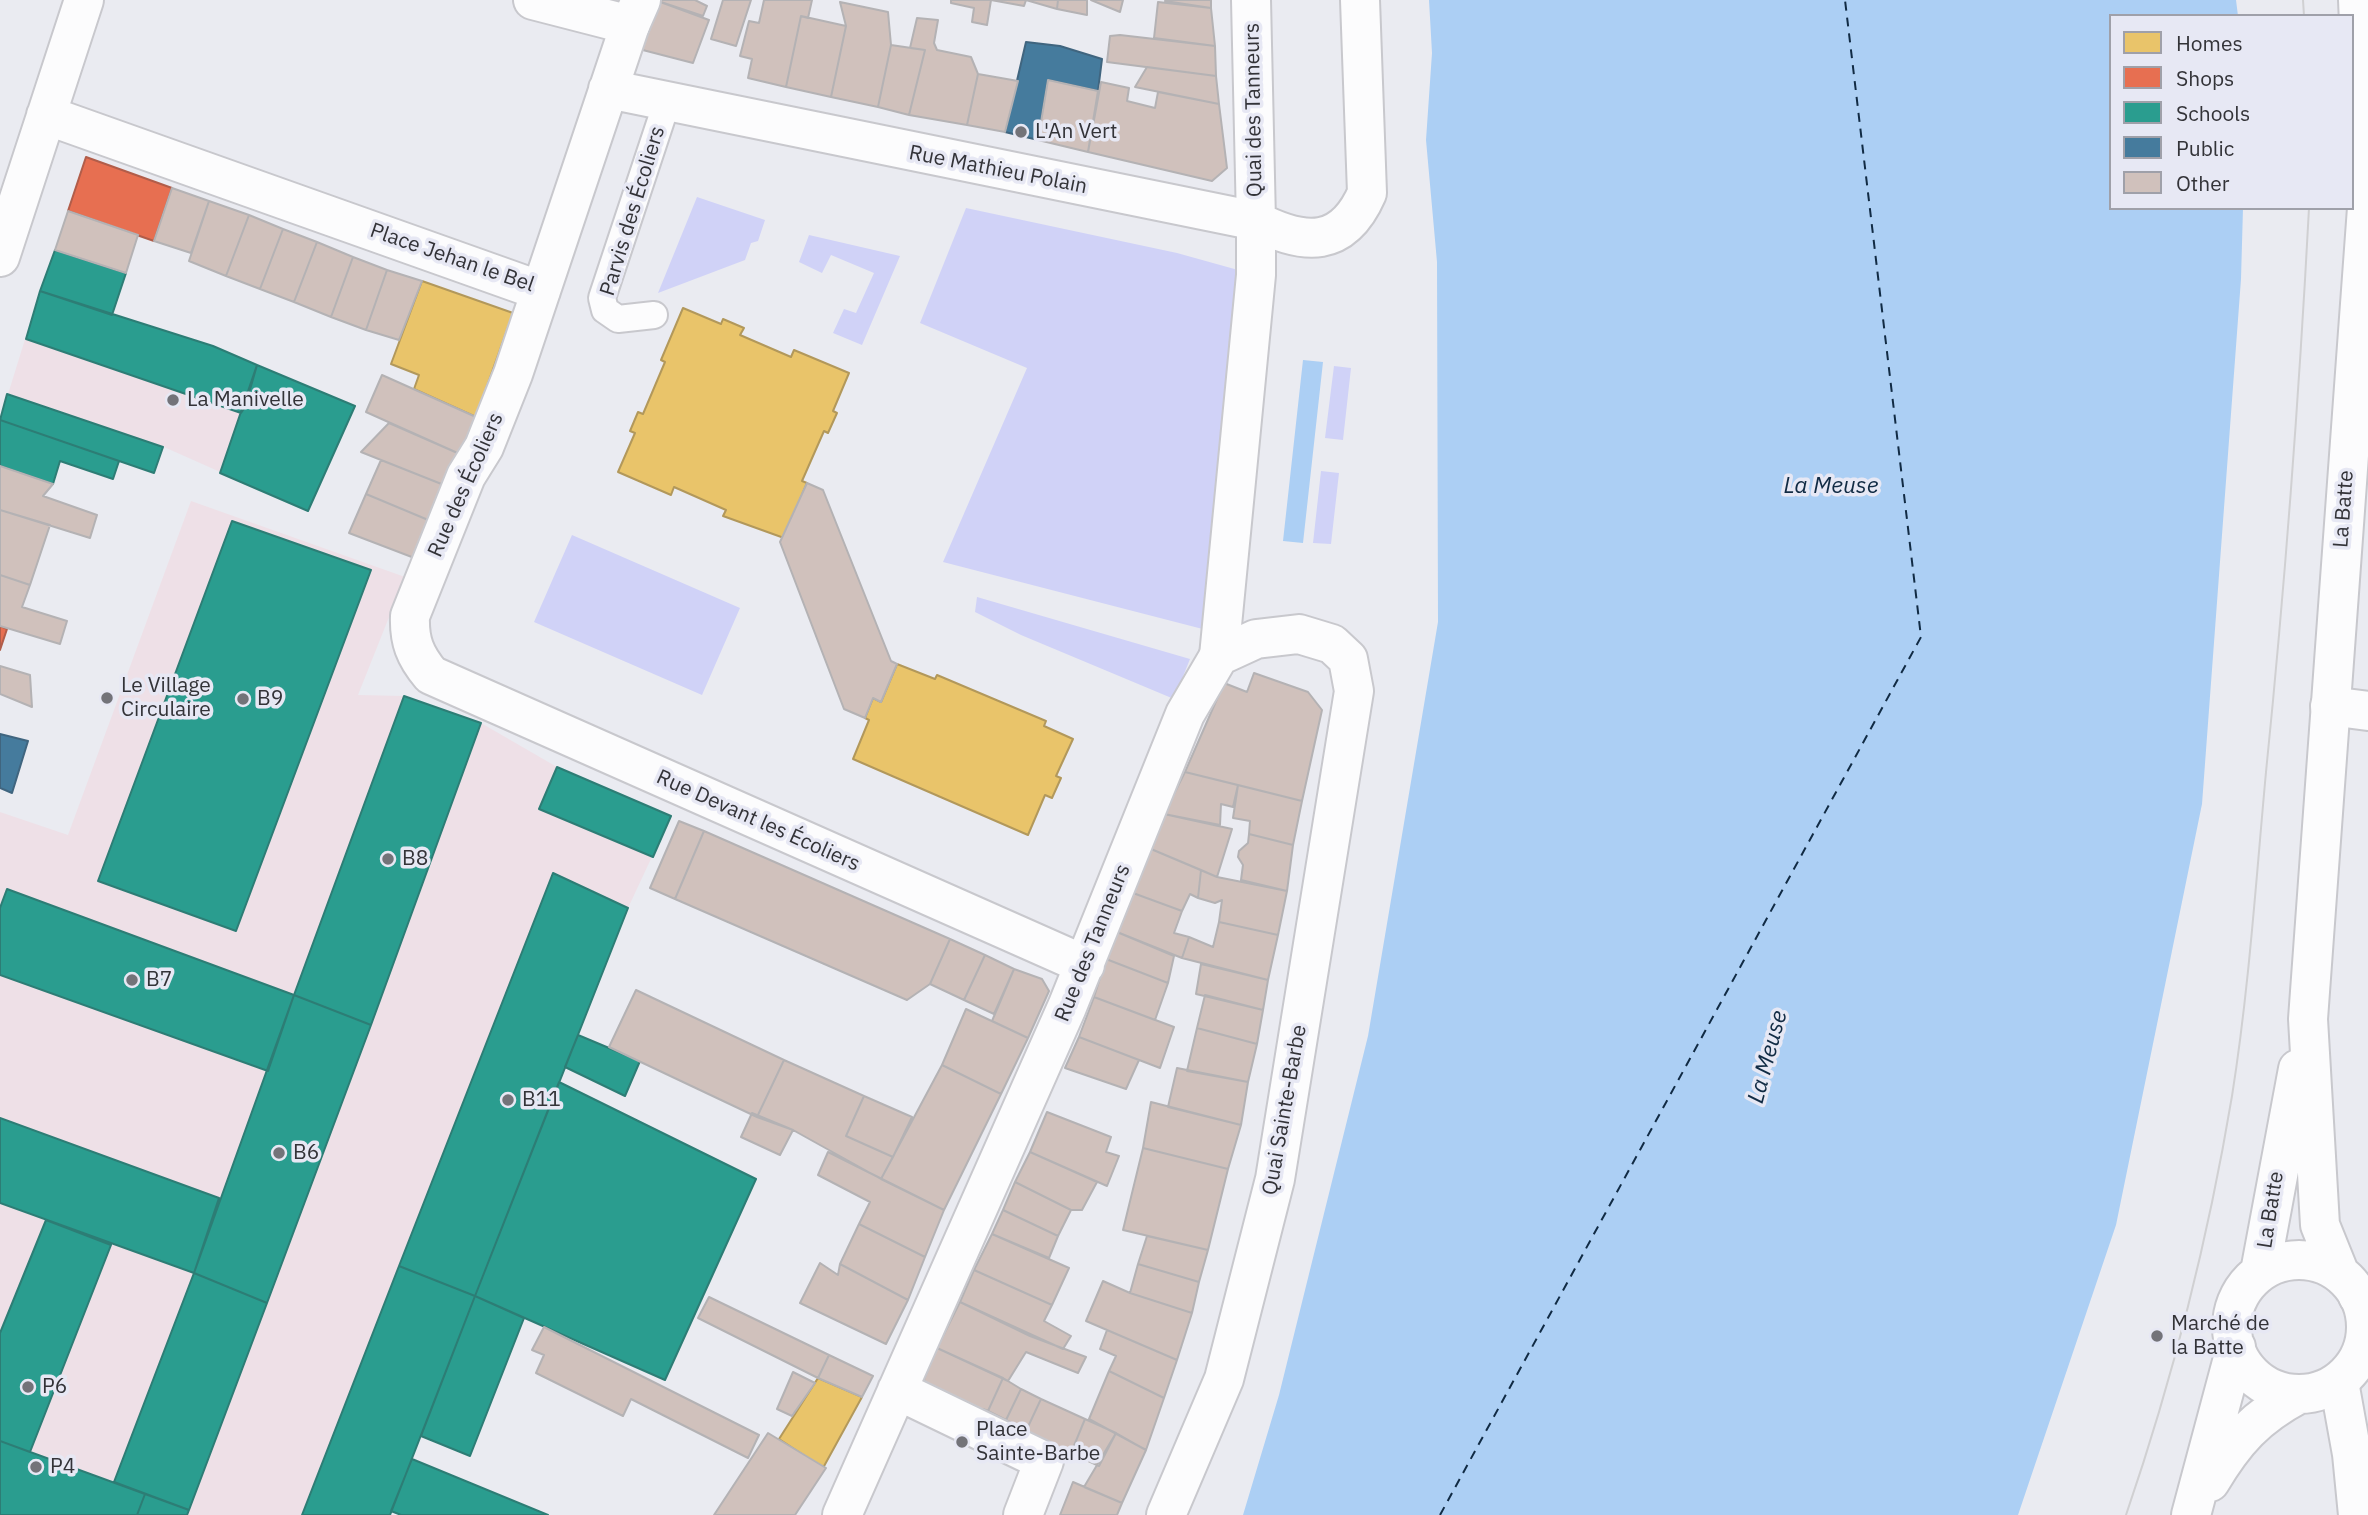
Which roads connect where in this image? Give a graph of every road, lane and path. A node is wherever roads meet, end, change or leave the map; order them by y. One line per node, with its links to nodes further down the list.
1 (85, 0): 9 (street)
2 (533, 0): 6 (street, Place Jehan le Bel)
3 (1251, 0): 11 (street, Quai des Tanneurs)
4 (1360, 0): 11 (street, Rue Mathieu Polain)
5 (2358, 0): 10 (street, La Batte)
6 (635, 13): 7 (street, Place Jehan le Bel)
7 (608, 89): 8 (street, Rue Mathieu Polain); 13 (street, Place Jehan le Bel)
8 (667, 102): 11 (street, Rue Mathieu Polain); 14 (lane, Parvis des Écoliers)
9 (46, 115): 12 (street); 13 (street, Place Jehan le Bel)
10 (2368, 208): 17 (street, La Batte)
11 (1256, 221): 15 (street, Quai des Tanneurs)
12 (0, 257)
13 (541, 291): 16 (street, Rue des Écoliers)
14 (654, 315)
15 (1219, 656): 19 (street, Rue des Tanneurs); 30 (street, Quai Sainte-Barbe)
16 (431, 676): 19 (street, Rue Devant les Écoliers)
17 (2330, 706): 18 (street); 20 (street, La Batte)
18 (2368, 710)
19 (1085, 965): 25 (street, Rue des Tanneurs)
20 (2308, 1019): 21 (street, La Batte); 22 (street, La Batte)
21 (2260, 1272): 22 (street, La Batte); 23 (street)
22 (2355, 1289): 24 (street)
23 (2236, 1347): 26 (street); 27 (street)
24 (2339, 1382): 26 (street); 31 (street)
25 (897, 1390): 28 (street); 29 (street)
26 (2299, 1394): 27 (street)
27 (2192, 1513)
28 (842, 1515)
29 (1023, 1515)
30 (1166, 1515)
31 (2358, 1515)

